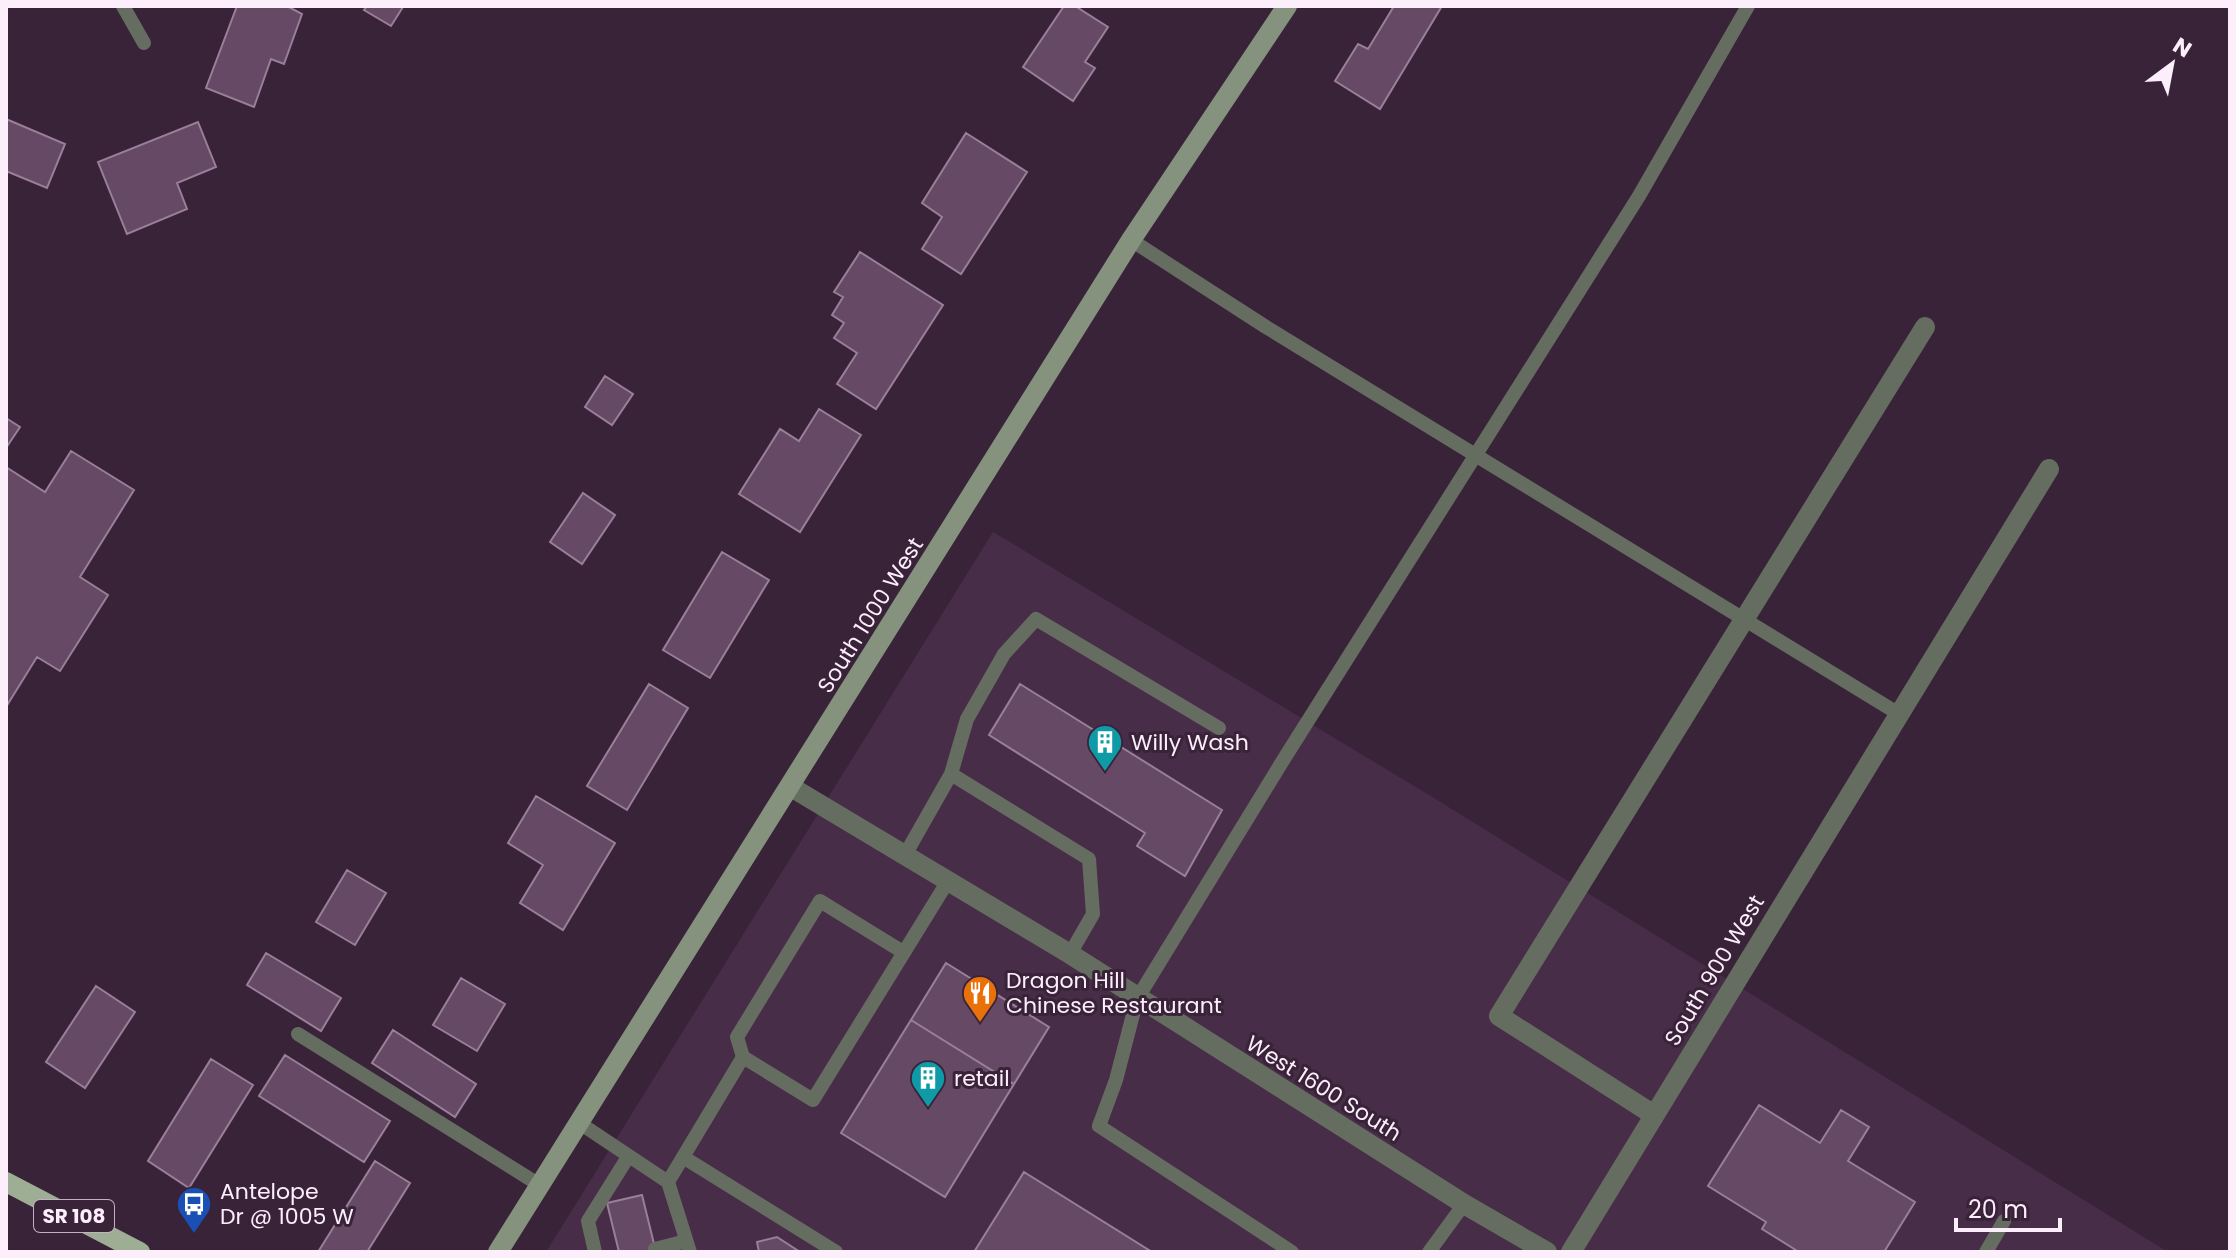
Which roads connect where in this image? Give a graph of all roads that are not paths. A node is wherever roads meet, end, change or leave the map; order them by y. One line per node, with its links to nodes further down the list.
1 (123, 6): 4 (lane)
2 (1287, 6): 5 (main road, South 1000 West)
3 (1748, 6): 7 (lane)
4 (144, 43)
5 (1131, 240): 7 (lane); 13 (main road, South 1000 West)
6 (1925, 327): 9 (street)
7 (1475, 454): 9 (lane); 18 (lane)
8 (2049, 469): 10 (street, South 900 West)
9 (1745, 619): 10 (lane); 21 (street)
10 (1899, 714): 21 (street, South 900 West)
11 (1219, 728): 12 (lane)
12 (951, 774): 14 (lane); 17 (lane)
13 (791, 787): 14 (street, West 1600 South); 22 (main road, South 1000 West)
14 (905, 855): 15 (street, West 1600 South)
15 (948, 881): 16 (lane); 17 (street, West 1600 South)
16 (903, 952): 20 (lane); 20 (lane)
17 (1070, 954): 18 (street, West 1600 South)
18 (1137, 999): 28 (street, West 1600 South); 36 (lane)
19 (298, 1034): 27 (lane)
20 (743, 1057): 24 (lane)
21 (1654, 1115): 39 (street, South 900 West)
22 (581, 1124): 23 (lane); 27 (main road, South 1000 West)
23 (628, 1157): 26 (lane); 34 (lane)
24 (683, 1157): 26 (lane); 35 (lane)
25 (6, 1182): 32 (main road, SR 108)
26 (668, 1182): 30 (lane)
27 (541, 1186): 33 (main road, South 1000 West)
28 (1464, 1204): 37 (lane); 38 (street, West 1600 South)
29 (2004, 1221): 40 (lane)
30 (688, 1246): 31 (lane)
31 (655, 1249)
32 (140, 1252)
33 (498, 1252)
34 (595, 1252)
35 (836, 1252)
36 (1292, 1252)
37 (1429, 1252)
38 (1547, 1252)
39 (1571, 1252)
40 (1986, 1252)

